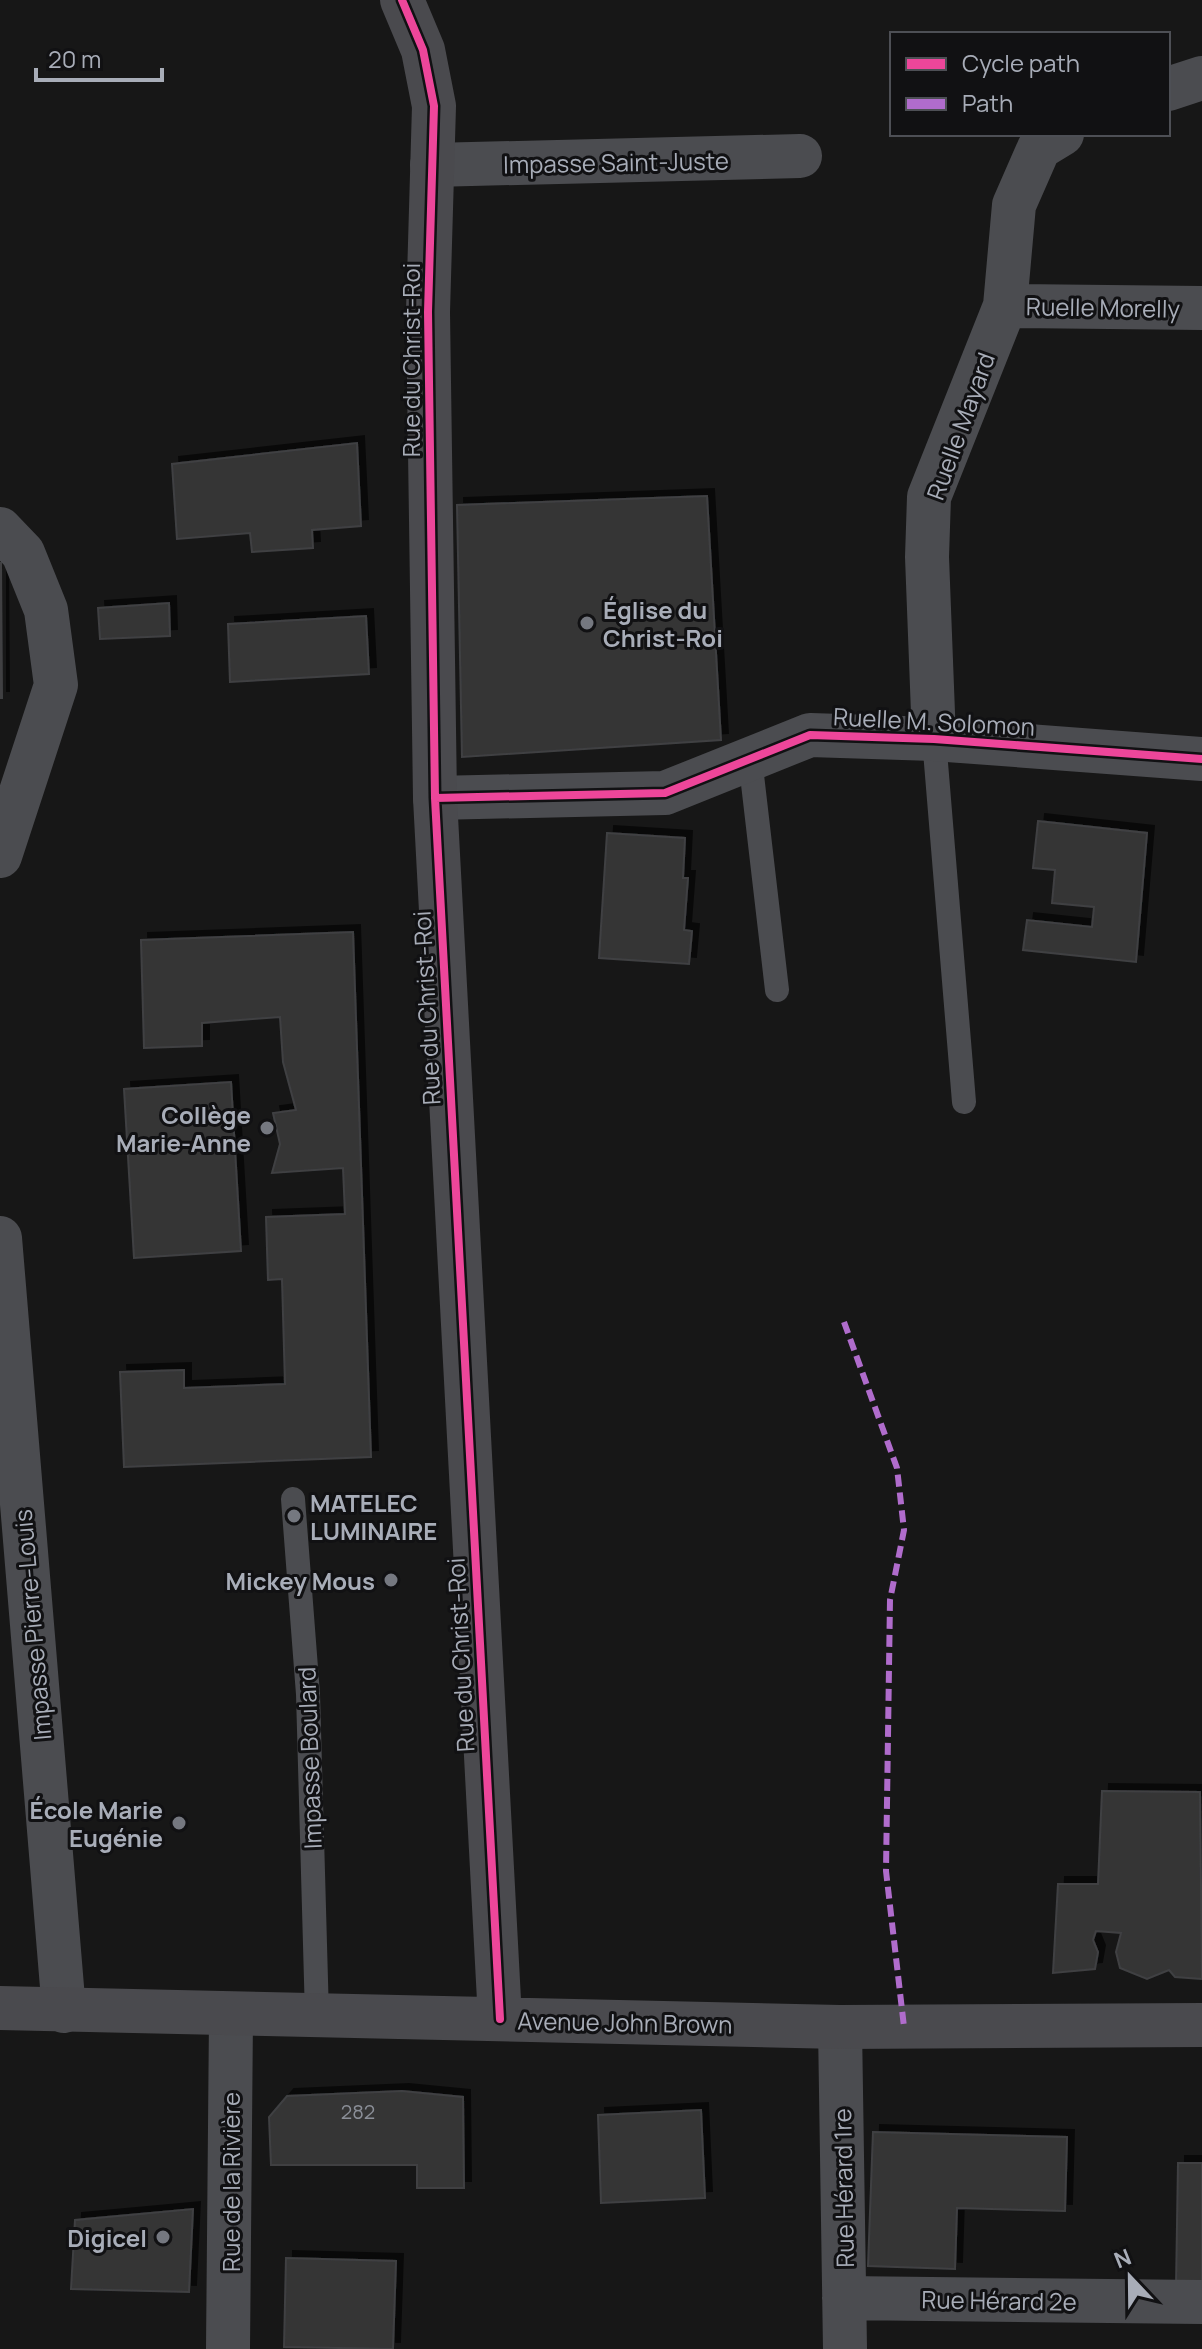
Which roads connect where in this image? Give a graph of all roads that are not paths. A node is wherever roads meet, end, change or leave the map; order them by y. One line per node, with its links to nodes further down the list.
1 (402, 0): 6 (street, Rue du Christ-Roi)
2 (1202, 78): 3 (street)
3 (1170, 88)
4 (1059, 136): 7 (street, Ruelle Mayard)
5 (800, 156): 6 (street, Impasse Saint-Juste)
6 (432, 165): 13 (street, Rue du Christ-Roi)
7 (1005, 306): 8 (street, Ruelle Morelly); 10 (street, Ruelle Mayard)
8 (1202, 308)
9 (0, 529): 14 (street)
10 (934, 739): 11 (street, Ruelle M. Solomon); 12 (street, Ruelle M. Solomon); 16 (lane)
11 (750, 758): 13 (street, Ruelle M. Solomon); 15 (lane)
12 (1202, 759)
13 (435, 798): 23 (street, Rue du Christ-Roi)
14 (0, 856)
15 (777, 990)
16 (964, 1102)
17 (0, 1238): 20 (street, Impasse Pierre-Louis)
18 (293, 1499): 22 (lane, Impasse Boulard)
19 (0, 2008): 20 (street, Avenue John Brown)
20 (64, 2011): 21 (street, Avenue John Brown)
21 (231, 2016): 22 (street, Avenue John Brown); 28 (street, Rue de la Rivière)
22 (317, 2016): 23 (street, Avenue John Brown)
23 (500, 2019): 25 (street, Avenue John Brown)
24 (1202, 2025): 25 (street, Avenue John Brown)
25 (840, 2027): 26 (street, Rue Hérard 1re)
26 (844, 2298): 27 (street, Rue Hérard 2e); 29 (street, Rue Hérard 1re)
27 (1202, 2302)
28 (228, 2349)
29 (845, 2349)

